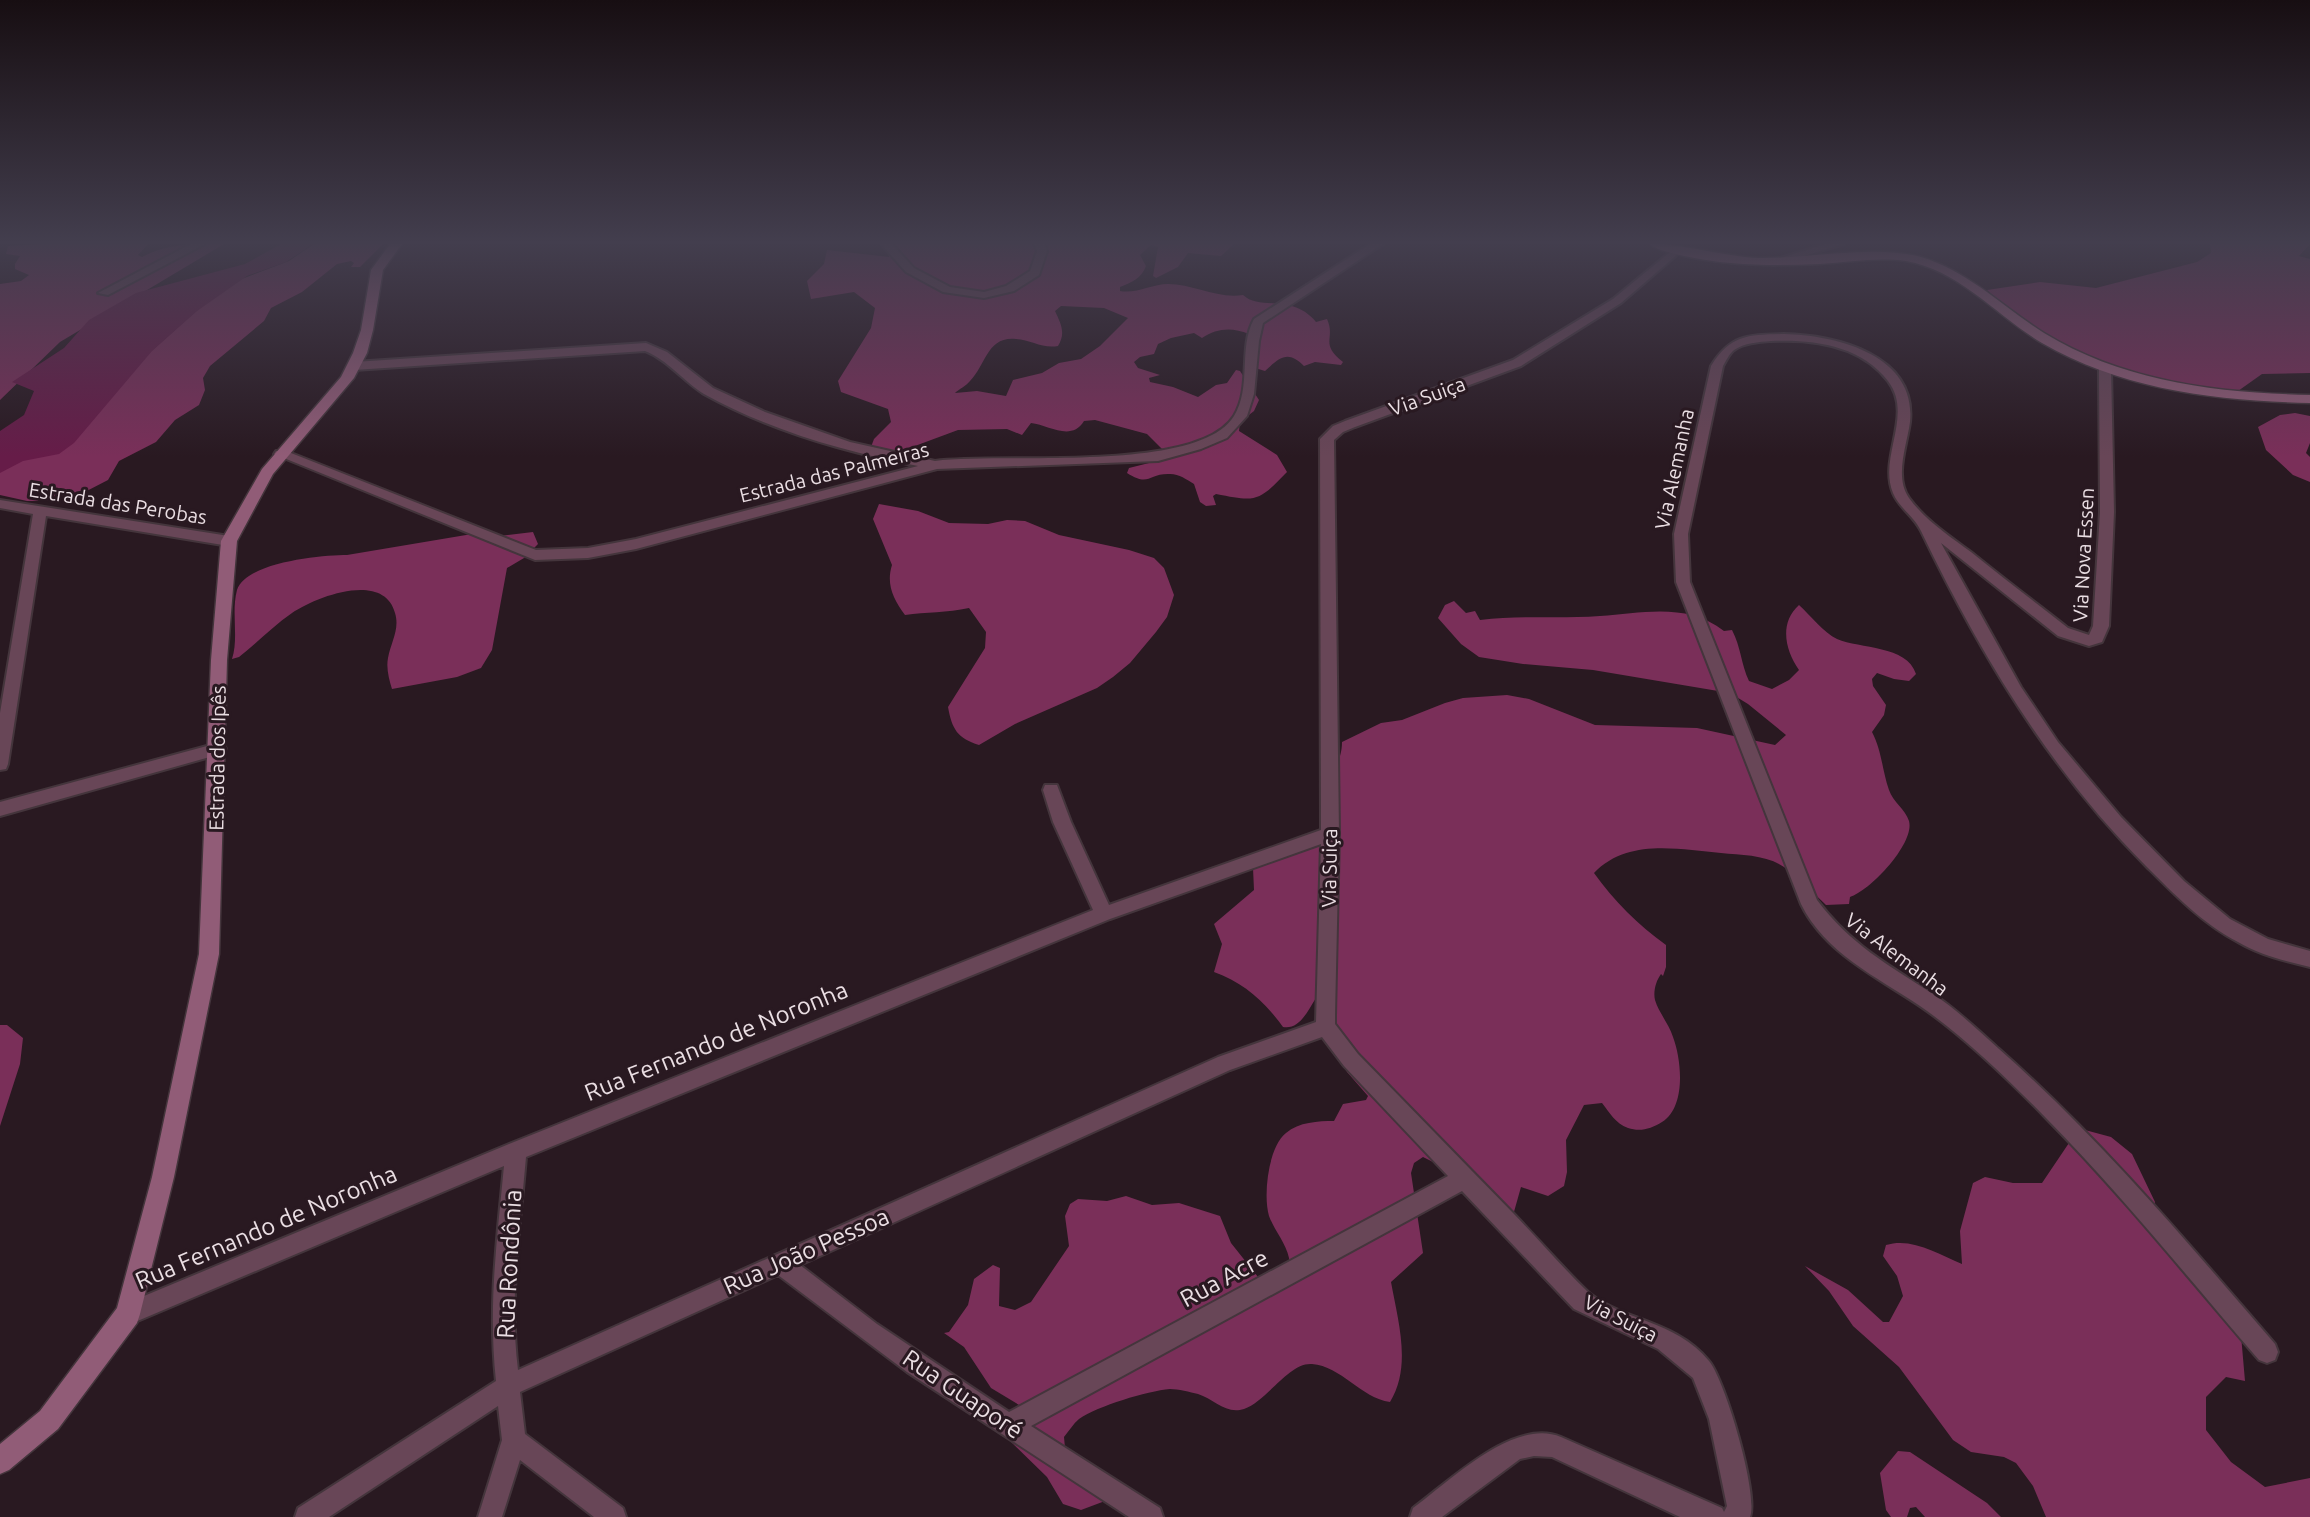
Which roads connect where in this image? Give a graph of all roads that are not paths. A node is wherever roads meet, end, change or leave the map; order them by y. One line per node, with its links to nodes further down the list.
1 (370, 315): 5 (main road, Estrada dos Ipês)
2 (1268, 315): 9 (street, Estrada das Palmeiras)
3 (1595, 315): 18 (street, Via Suiça)
4 (2010, 315): 6 (main road)
5 (354, 366): 8 (main road, Estrada dos Ipês); 9 (street)
6 (2105, 369): 7 (main road); 12 (street, Via Nova Essen)
7 (2310, 399)
8 (281, 454): 9 (street, Estrada das Palmeiras); 13 (main road, Estrada dos Ipês)
9 (937, 465)
10 (0, 504): 11 (street, Estrada das Perobas)
11 (40, 510): 13 (street, Estrada das Perobas); 15 (street)
12 (1924, 523): 20 (street, Via Alemanha); 26 (street, Via Alemanha)
13 (229, 541): 14 (main road, Estrada dos Ipês)
14 (218, 749): 17 (street); 25 (main road, Estrada dos Ipês)
15 (0, 764)
16 (1051, 790): 19 (street)
17 (0, 810)
18 (1330, 834): 19 (street, Rua Fernando de Noronha); 21 (street, Via Suiça)
19 (1104, 914): 22 (street, Rua Fernando de Noronha)
20 (2310, 959)
21 (1326, 1027): 23 (street, Via Suiça); 24 (street, Rua João Pessoa)
22 (516, 1151): 25 (street, Rua Fernando de Noronha); 27 (street, Rua Rondônia)
23 (1465, 1178): 28 (street, Rua Acre); 37 (street, Via Suiça)
24 (780, 1263): 27 (street, Rua João Pessoa); 28 (street, Rua Guaporé)
25 (128, 1314): 30 (main road)
26 (2267, 1352)
27 (510, 1386): 29 (street, Rua Rondônia); 31 (street, Rua João Pessoa)
28 (1009, 1425): 34 (street, Rua Guaporé)
29 (514, 1440): 32 (street, Rua Rondônia); 33 (street)
30 (0, 1461)
31 (307, 1517)
32 (490, 1517)
33 (614, 1517)
34 (1151, 1517)
35 (1422, 1517): 36 (street)
36 (1713, 1517)
37 (1734, 1517)

